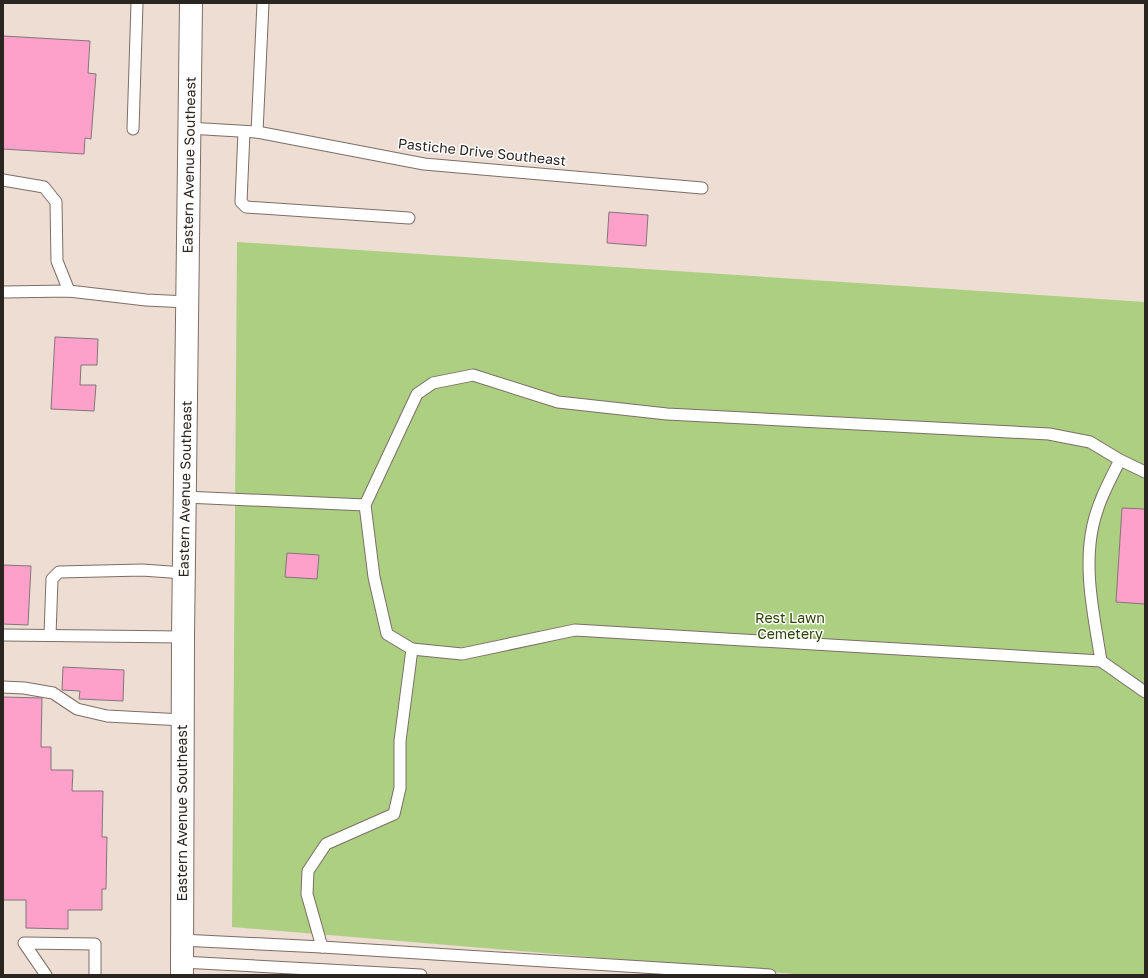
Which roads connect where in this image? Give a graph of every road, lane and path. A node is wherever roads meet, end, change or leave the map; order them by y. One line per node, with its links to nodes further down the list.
1 (137, 3): 5 (lane)
2 (191, 3): 4 (main road, Eastern Avenue Southeast)
3 (263, 3): 7 (lane)
4 (188, 128): 6 (lane, Pastiche Drive Southeast); 13 (main road, Eastern Avenue Southeast)
5 (133, 129)
6 (244, 132): 7 (lane, Pastiche Drive Southeast); 10 (lane)
7 (257, 132): 9 (lane, Pastiche Drive Southeast)
8 (3, 180): 11 (lane)
9 (702, 188)
10 (409, 218)
11 (69, 291): 12 (lane); 13 (lane)
12 (3, 292)
13 (188, 302): 16 (main road, Eastern Avenue Southeast)
14 (1120, 460): 15 (lane); 17 (lane); 23 (lane)
15 (1145, 472)
16 (185, 497): 17 (lane); 18 (main road, Eastern Avenue Southeast)
17 (365, 505): 22 (lane)
18 (184, 573): 20 (lane); 21 (main road, Eastern Avenue Southeast)
19 (3, 635): 20 (lane)
20 (50, 635): 21 (lane)
21 (183, 637): 26 (main road, Eastern Avenue Southeast)
22 (412, 649): 23 (lane); 28 (lane)
23 (1101, 661): 25 (lane)
24 (3, 687): 26 (lane)
25 (1145, 692)
26 (183, 720): 27 (main road, Eastern Avenue Southeast)
27 (181, 940): 28 (lane); 29 (main road, Eastern Avenue Southeast)
28 (322, 946): 33 (lane)
29 (182, 968): 32 (lane)
30 (46, 975): 31 (lane)
31 (95, 975)
32 (421, 975)
33 (770, 975)

